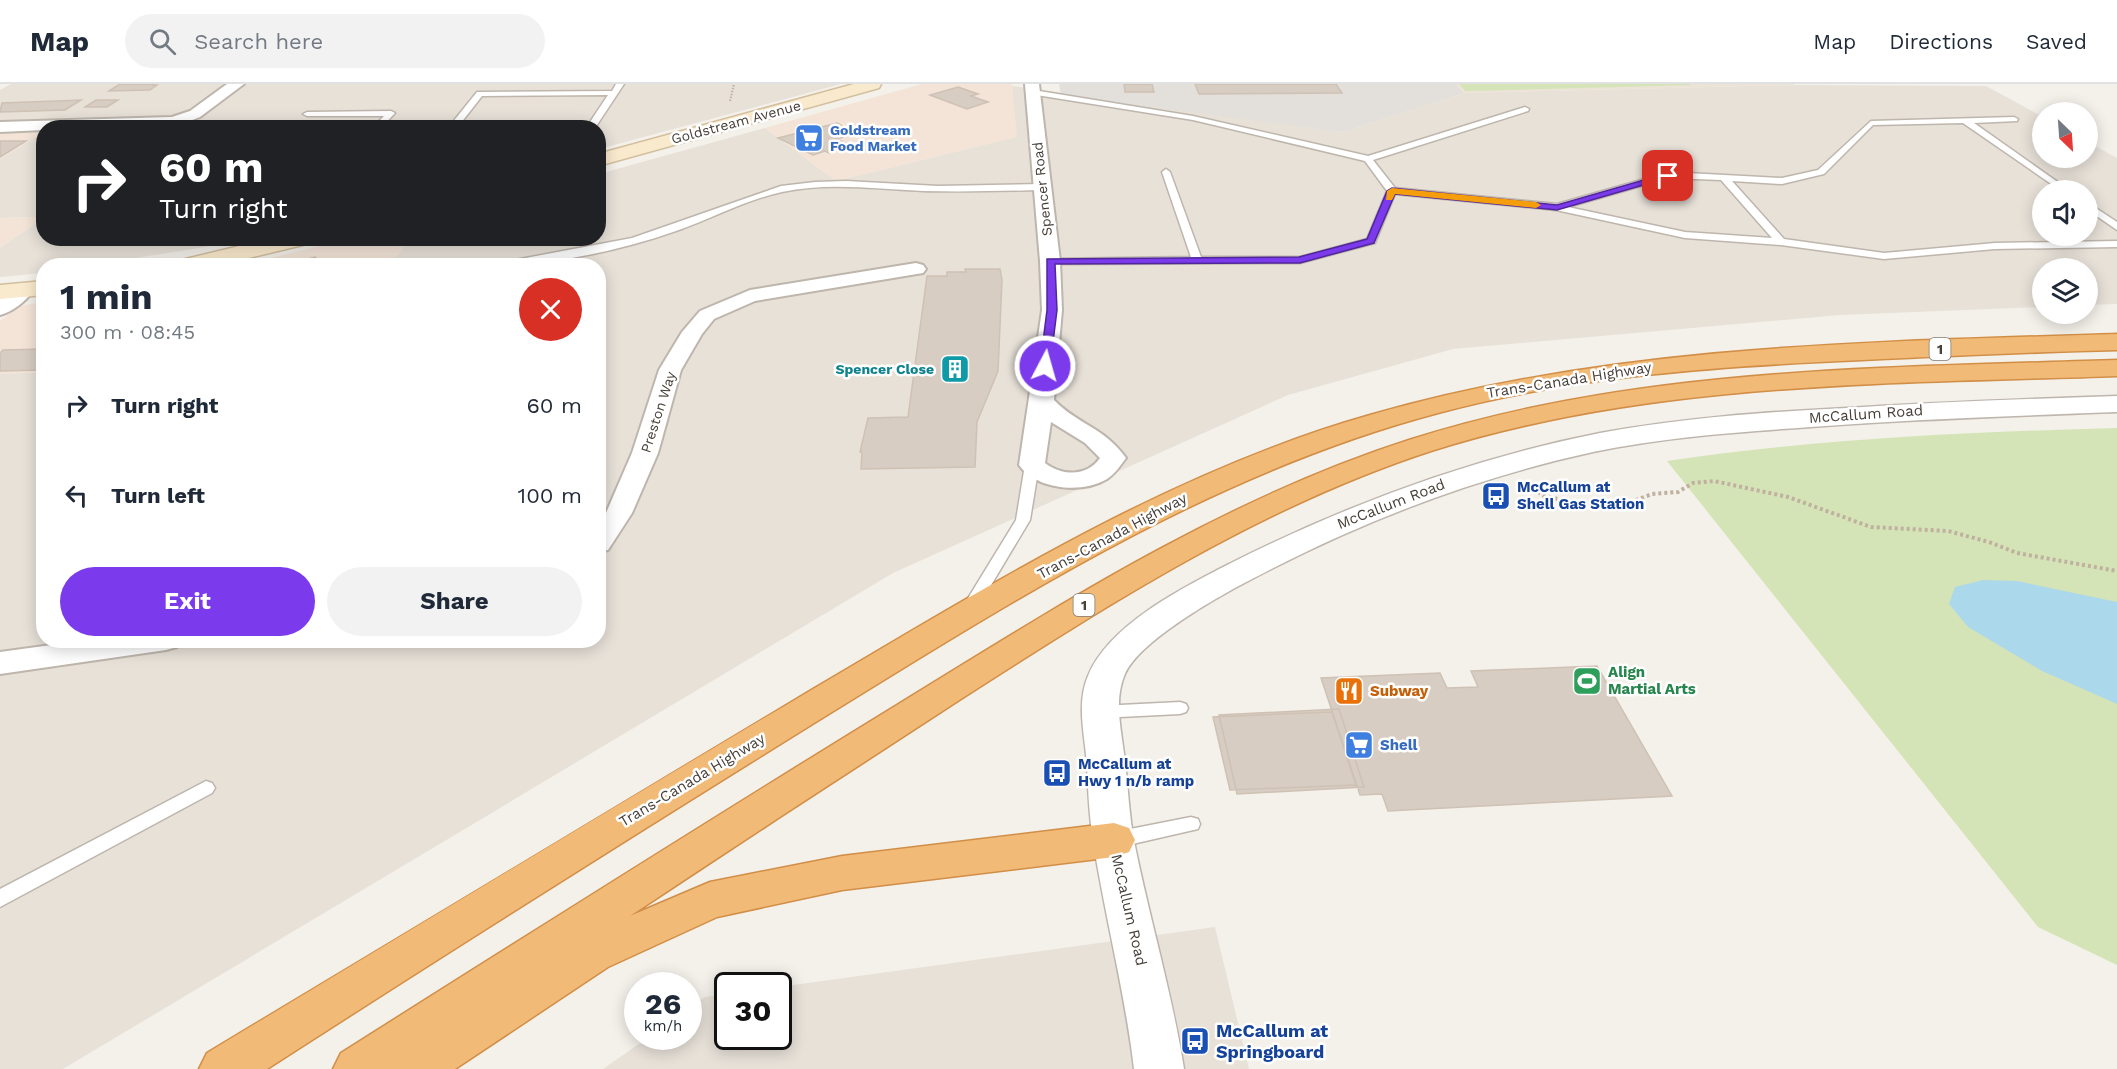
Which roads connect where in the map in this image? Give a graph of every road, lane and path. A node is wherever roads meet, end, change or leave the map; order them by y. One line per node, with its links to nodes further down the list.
1 (237, 84): 9 (street)
2 (620, 84): 5 (lane)
3 (873, 84): 16 (main road, Goldstream Avenue)
4 (1032, 88): 17 (lane); 21 (street, Spencer Road)
5 (614, 93): 11 (lane); 12 (lane)
6 (1525, 109): 17 (lane)
7 (307, 114): 10 (lane)
8 (2014, 119): 13 (lane)
9 (179, 120)
10 (385, 120)
11 (459, 120)
12 (595, 120)
13 (1966, 120): 19 (lane); 20 (lane)
14 (36, 126): 15 (street)
15 (0, 127)
16 (606, 158)
17 (1368, 159): 22 (lane)
18 (1166, 172): 33 (lane)
19 (1724, 178): 23 (lane); 26 (lane)
20 (2051, 180)
21 (1042, 187): 30 (lane); 34 (street, Spencer Road)
22 (1392, 191): 23 (lane); 33 (lane)
23 (1557, 207): 26 (lane)
24 (2098, 213): 25 (lane)
25 (2117, 227)
26 (1781, 242): 27 (lane)
27 (2117, 244)
28 (252, 246): 31 (main road)
29 (606, 246): 32 (lane)
30 (606, 246)
31 (212, 258)
32 (537, 258)
33 (1197, 260): 34 (lane)
34 (1050, 261): 44 (street, Spencer Road)
35 (916, 269): 48 (street, Preston Way)
36 (22, 290): 37 (street)
37 (0, 309)
38 (2117, 332): 40 (highway)
39 (2117, 342): 40 (highway, Trans-Canada Highway / 1)
40 (1762, 356): 50 (highway, Trans-Canada Highway / 1)
41 (2117, 368): 42 (highway, Trans-Canada Highway / 1)
42 (1903, 376): 43 (highway); 60 (highway, Trans-Canada Highway / 1)
43 (2117, 377)
44 (1042, 401): 46 (street, Spencer Road); 46 (street)
45 (2117, 404): 54 (street, McCallum Road)
46 (1032, 465): 50 (lane)
47 (1527, 482): 49 (path)
48 (606, 532)
49 (2117, 572)
50 (965, 616): 59 (highway, Trans-Canada Highway / 1)
51 (75, 648): 52 (street)
52 (0, 663)
53 (1180, 708): 54 (lane)
54 (1100, 712): 57 (street, McCallum Road)
55 (206, 788): 58 (lane)
56 (1191, 824): 57 (lane)
57 (1114, 840): 61 (highway); 62 (street, McCallum Road)
58 (0, 899)
59 (224, 1069)
60 (358, 1069)
61 (413, 1069)
62 (1159, 1069)

